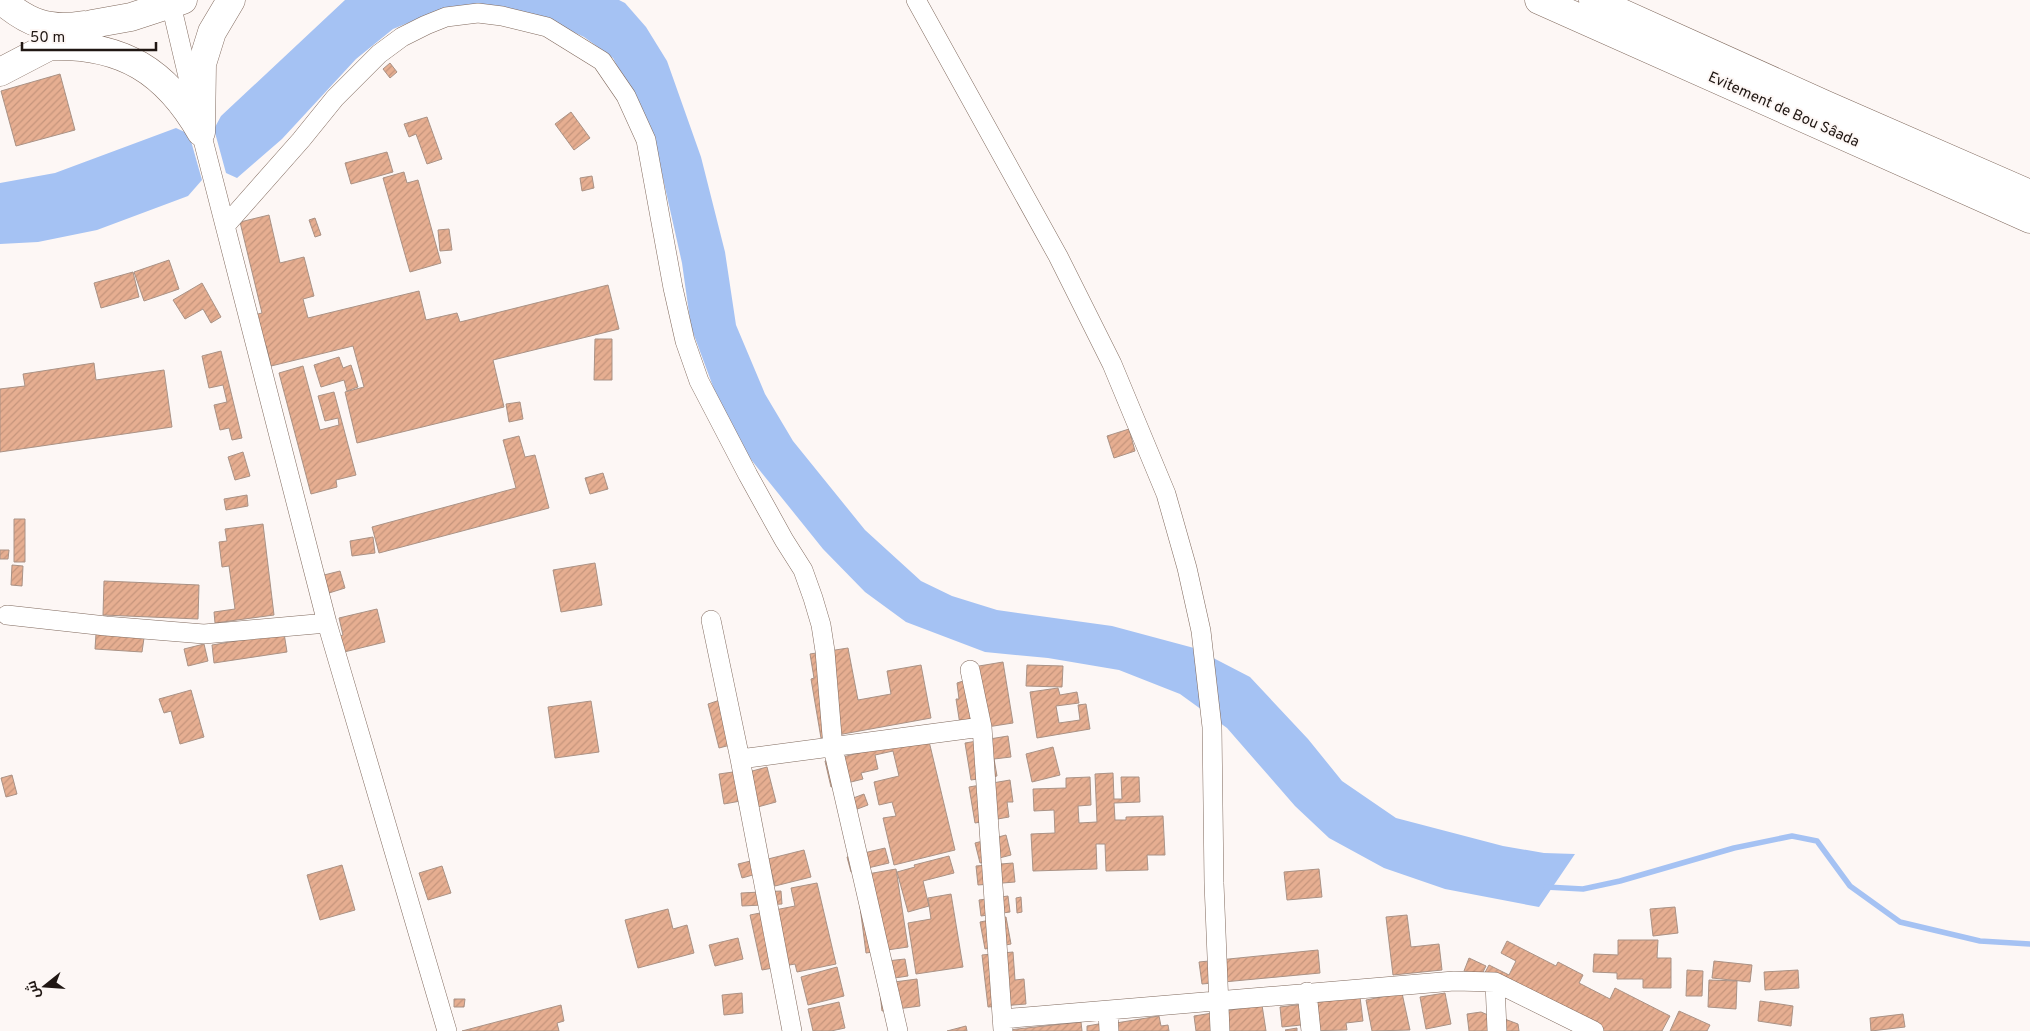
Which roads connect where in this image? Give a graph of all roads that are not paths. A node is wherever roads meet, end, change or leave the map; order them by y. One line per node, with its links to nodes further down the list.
1 (1, 0): 8 (highway)
2 (129, 0): 8 (highway)
3 (230, 0): 11 (highway)
4 (916, 0): 24 (street)
5 (1539, 0): 13 (highway, Evitement de Bou Sâada)
6 (1592, 0): 12 (highway, Evitement de Bou Sâada)
7 (174, 2): 8 (highway); 11 (street)
8 (92, 24): 9 (highway)
9 (50, 46): 10 (highway); 11 (highway)
10 (0, 72)
11 (201, 132): 14 (street)
12 (2030, 194)
13 (2030, 219)
14 (225, 226): 17 (street); 20 (street)
15 (7, 615): 17 (street)
16 (711, 620): 21 (street)
17 (327, 623): 27 (street)
18 (970, 670): 19 (street)
19 (982, 727): 20 (street); 26 (street)
20 (833, 748): 21 (street); 29 (street)
21 (740, 759): 28 (street)
22 (1495, 982): 23 (street); 33 (street); 34 (street)
23 (1308, 992): 24 (street); 32 (street)
24 (1218, 1000): 25 (street); 31 (street)
25 (1108, 1011): 26 (street); 30 (street)
26 (1002, 1025)
27 (447, 1031)
28 (792, 1031)
29 (898, 1031)
30 (1109, 1031)
31 (1220, 1031)
32 (1310, 1031)
33 (1497, 1031)
34 (1594, 1031)

